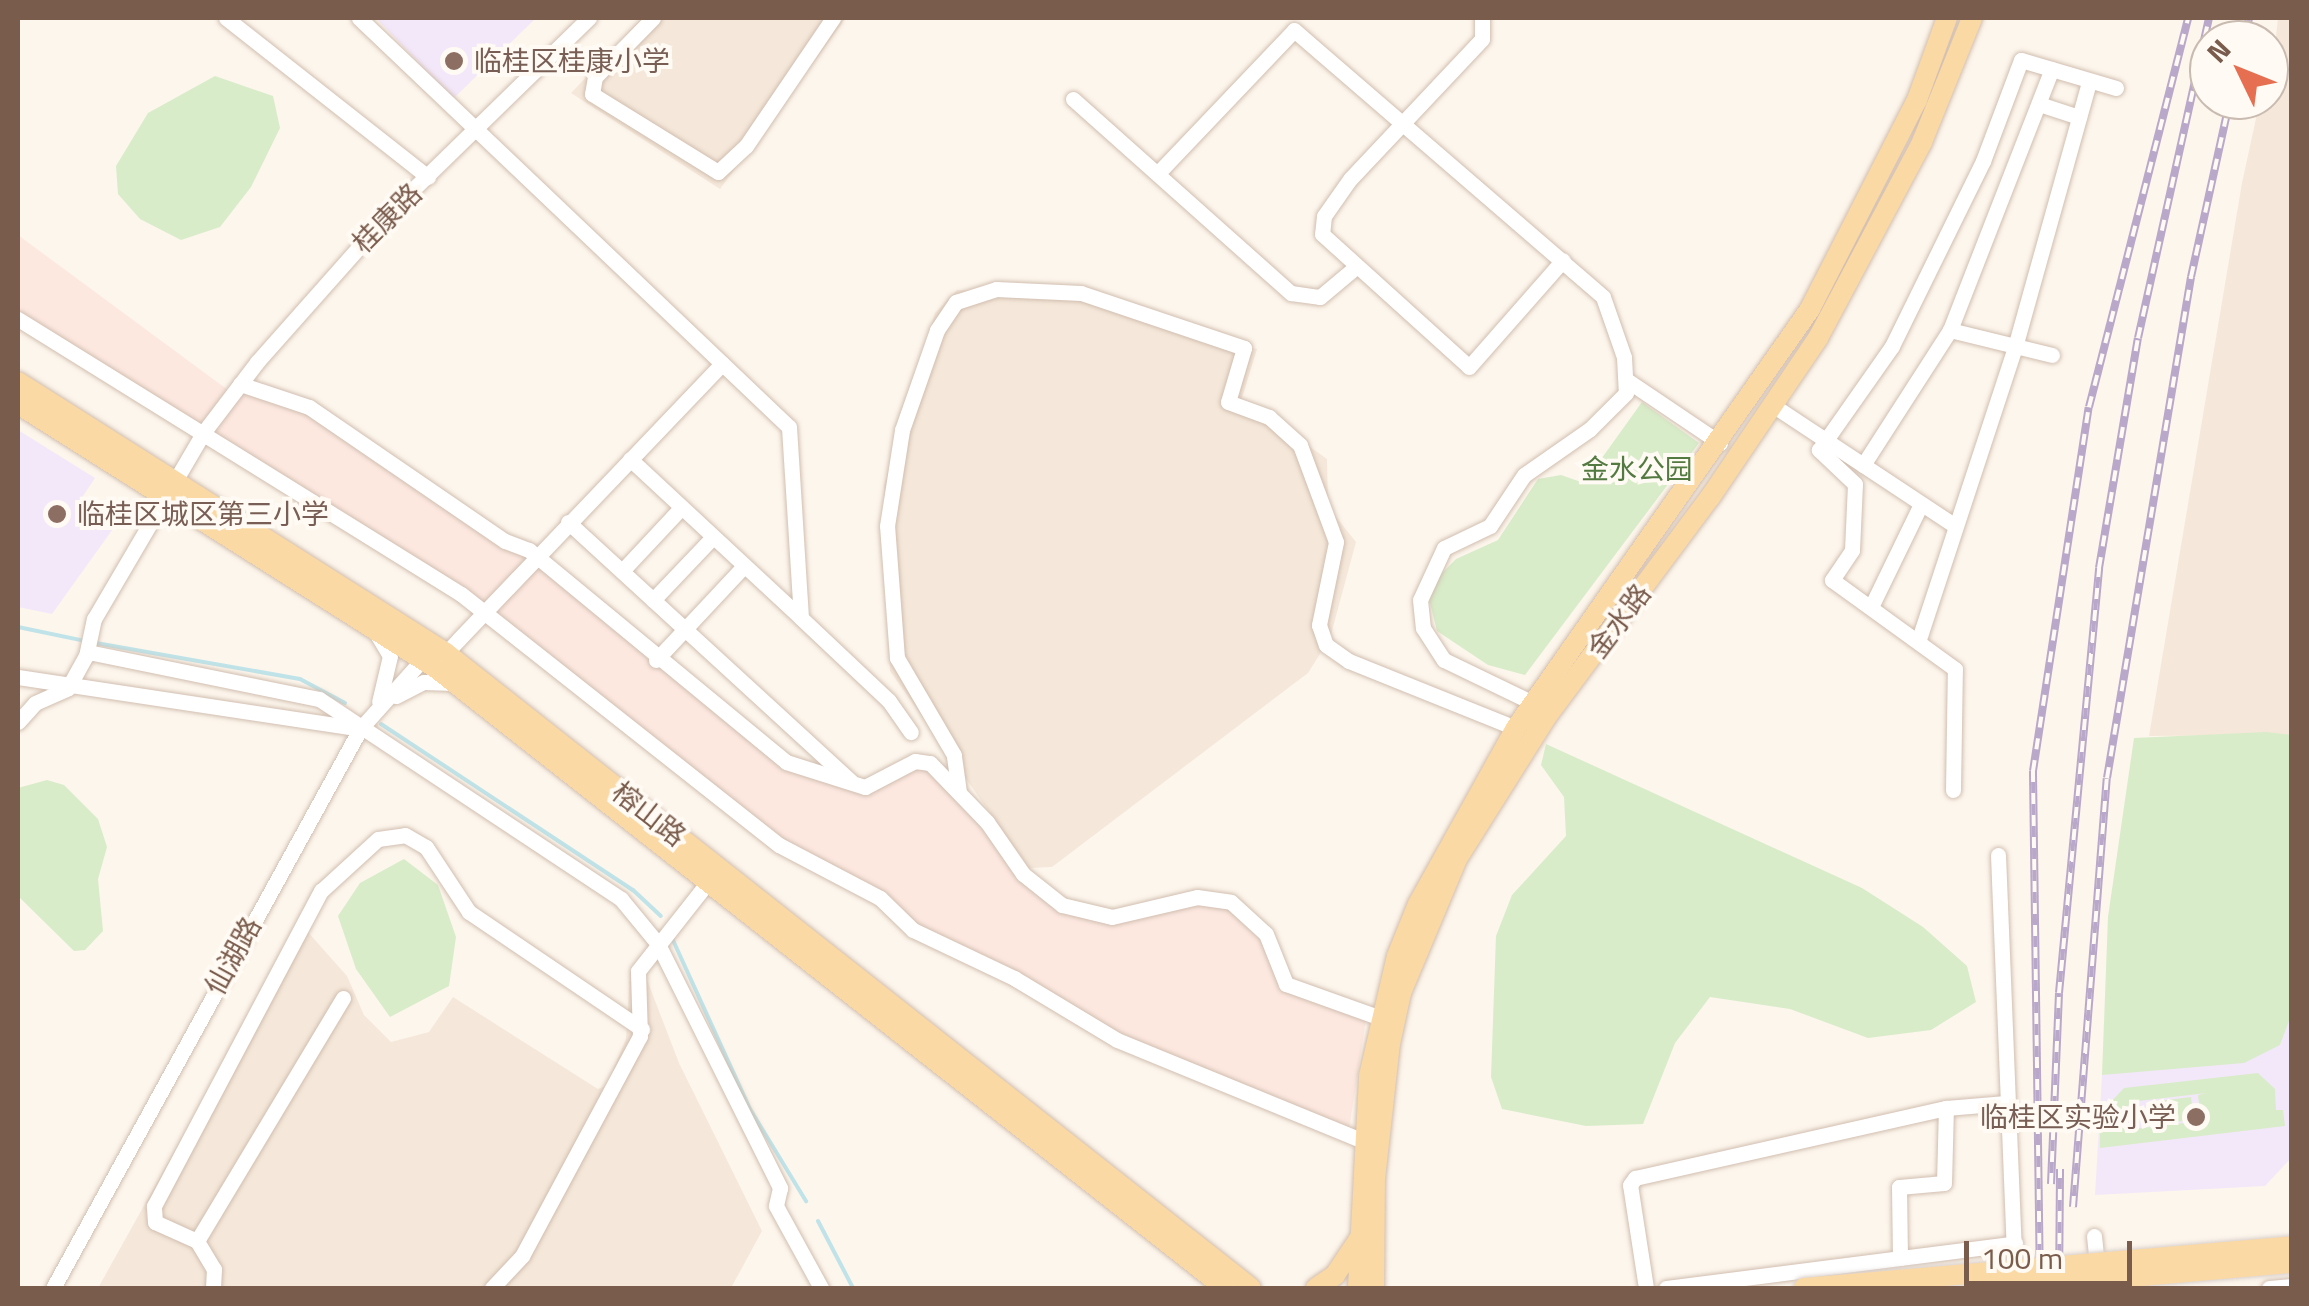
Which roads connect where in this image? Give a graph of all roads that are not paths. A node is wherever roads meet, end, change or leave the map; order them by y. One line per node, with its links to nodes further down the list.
1 (226, 18): 18 (street)
2 (360, 18): 16 (street)
3 (589, 18): 16 (street, 桂康路)
4 (653, 18): 5 (street)
5 (834, 18)
6 (1482, 18): 15 (street)
7 (1947, 18): 33 (main road, 金水路)
8 (1972, 18): 30 (main road, 金水路)
9 (2052, 70): 10 (street); 13 (street); 32 (street)
10 (2089, 82): 11 (street); 14 (street)
11 (2116, 88)
12 (1073, 99): 17 (street)
13 (2039, 104): 14 (street); 22 (street)
14 (2079, 117): 23 (street)
15 (1404, 124): 17 (street); 19 (street); 20 (street)
16 (476, 131): 18 (street, 桂康路); 25 (street)
17 (1158, 173): 20 (street)
18 (428, 176): 28 (street, 桂康路)
19 (1564, 260): 20 (street); 26 (street)
20 (1357, 266)
21 (18, 319): 31 (street)
22 (1950, 330): 23 (street); 35 (street)
23 (2015, 347): 24 (street); 40 (street)
24 (2052, 354)
25 (722, 364): 34 (street); 48 (street)
26 (1628, 381): 33 (street); 58 (street)
27 (18, 382): 36 (main road, 榕山路)
28 (240, 384): 31 (street, 桂康路); 42 (street)
29 (18, 404): 36 (main road, 榕山路)
30 (1774, 406): 32 (street); 82 (main road, 金水路)
31 (203, 433): 36 (street, 桂康路); 47 (street)
32 (1825, 440): 35 (street); 46 (street)
33 (1720, 443): 58 (main road, 金水路)
34 (630, 458): 38 (street); 39 (street)
35 (1863, 466): 37 (street)
36 (172, 491): 49 (main road, 榕山路); 52 (main road, 榕山路); 53 (street, 桂康路)
37 (1921, 504): 40 (street); 46 (street)
38 (680, 509): 41 (street); 44 (street)
39 (568, 522): 42 (street); 44 (street)
40 (1955, 526): 51 (street)
41 (711, 538): 43 (street); 45 (street)
42 (536, 555): 47 (street); 55 (street)
43 (742, 568): 48 (street); 50 (street)
44 (622, 570): 45 (street)
45 (653, 600): 50 (street)
46 (1872, 607): 51 (street)
47 (481, 613): 54 (street); 75 (street)
48 (801, 618): 63 (street)
49 (368, 626): 52 (main road, 榕山路); 59 (street)
50 (684, 629): 55 (street); 64 (street)
51 (1919, 639): 65 (street)
52 (423, 651): 54 (main road, 榕山路); 54 (main road, 榕山路); 59 (street, 仙湖路)
53 (88, 652): 57 (street, 桂康路); 62 (street)
54 (455, 660): 59 (street); 68 (main road, 榕山路); 90 (main road, 榕山路)
55 (656, 660): 64 (street)
56 (18, 677): 57 (street)
57 (68, 688): 60 (street); 62 (street)
58 (1533, 703): 61 (main road, 金水路)
59 (376, 710): 62 (street, 仙湖路)
60 (18, 722)
61 (1516, 728): 66 (street); 71 (main road, 金水路)
62 (360, 729): 69 (street); 85 (street, 仙湖路)
63 (911, 732)
64 (854, 784): 66 (street)
65 (1953, 790)
66 (958, 792): 71 (street)
67 (1998, 855): 73 (street)
68 (708, 882): 69 (street); 89 (main road, 榕山路)
69 (658, 944): 72 (street); 88 (street)
70 (343, 998): 78 (street)
71 (1381, 1018): 75 (main road, 金水路)
72 (642, 1029): 78 (street); 87 (street)
73 (2006, 1103): 74 (street); 79 (street)
74 (1946, 1108): 81 (street); 96 (street)
75 (1362, 1142): 77 (main road, 金水路)
76 (2094, 1236): 101 (street)
77 (1360, 1238): 91 (main road); 92 (main road); 93 (main road, 金水路)
78 (196, 1241): 86 (street)
79 (2015, 1242): 81 (street); 100 (street)
80 (2292, 1246): 98 (main road, bridge)
81 (1900, 1258): 97 (street)
82 (1374, 1260): 94 (main road, 金水路); 95 (main road)
83 (2292, 1263): 99 (main road, bridge)
84 (2292, 1286): 102 (street)
85 (53, 1288)
86 (213, 1288)
87 (492, 1288)
88 (822, 1288)
89 (1225, 1288)
90 (1250, 1288)
91 (1316, 1288)
92 (1340, 1288)
93 (1358, 1288)
94 (1374, 1288)
95 (1392, 1288)
96 (1646, 1288)
97 (1666, 1288)
98 (1804, 1288)
99 (2005, 1288)
100 (2014, 1288)
101 (2100, 1288)
102 (2269, 1288)

